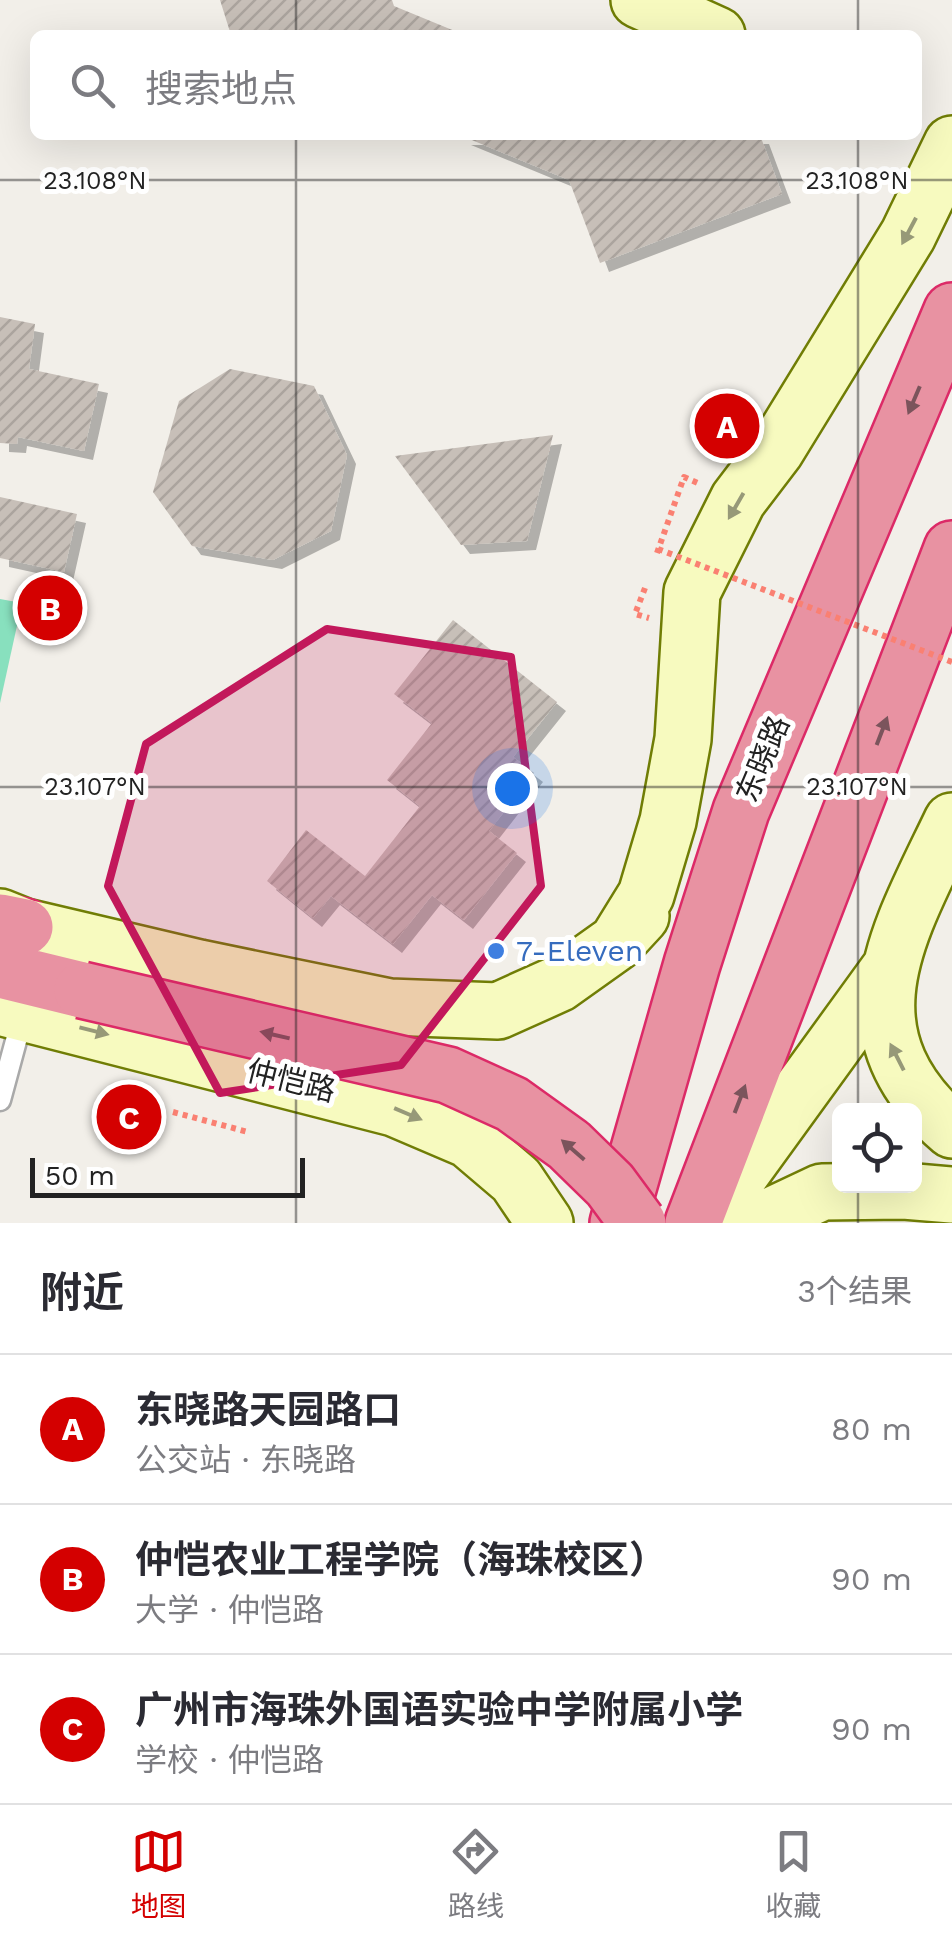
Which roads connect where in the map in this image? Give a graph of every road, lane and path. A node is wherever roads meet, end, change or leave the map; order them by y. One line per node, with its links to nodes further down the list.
1 (638, 0): 2 (main road)
2 (706, 30)
3 (922, 127): 4 (main road)
4 (952, 142): 9 (main road, one-way to 9)
5 (952, 310): 10 (highway, 东晓路, one-way to 10)
6 (684, 477): 8 (path, bridge)
7 (952, 548): 25 (highway, one-way to 7)
8 (952, 662)
9 (673, 793): 12 (main road); 13 (main road)
10 (742, 811): 12 (main road); 15 (highway, 东晓路)
11 (952, 821): 16 (main road)
12 (682, 874): 13 (main road); 15 (main road)
13 (617, 942): 14 (main road)
14 (8, 959): 17 (lane); 22 (main road, 仲恺路, one-way to 22); 24 (highway, one-way to 14, bridge)
15 (692, 964): 23 (highway, 东晓路)
16 (890, 968): 19 (main road, one-way to 16); 26 (main road)
17 (0, 1100)
18 (173, 1112): 20 (path)
19 (952, 1130)
20 (248, 1132)
21 (952, 1195): 27 (main road)
22 (544, 1223)
23 (618, 1223)
24 (638, 1223)
25 (693, 1223)
26 (705, 1223)
27 (756, 1223)

